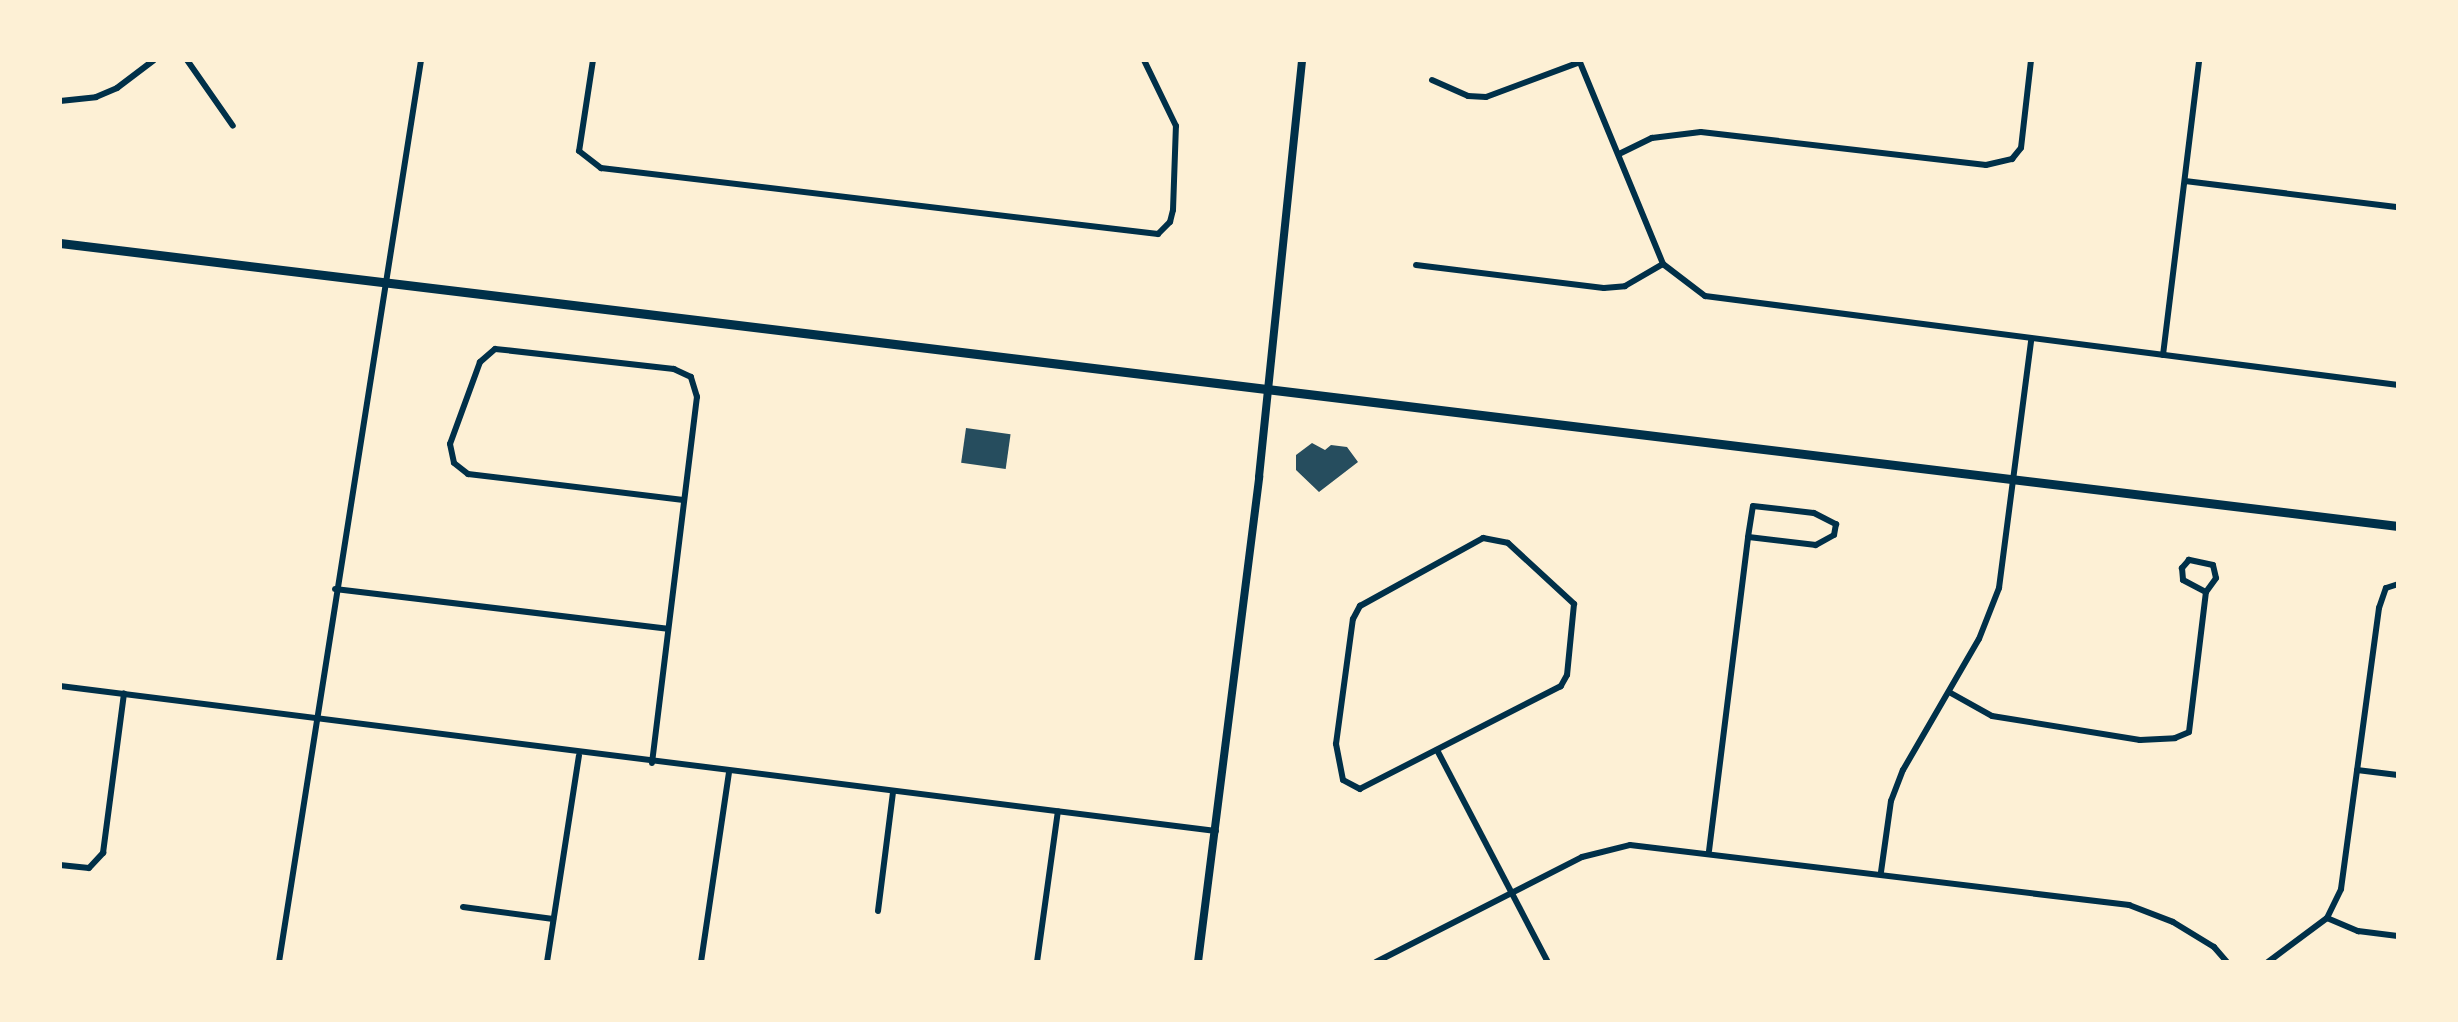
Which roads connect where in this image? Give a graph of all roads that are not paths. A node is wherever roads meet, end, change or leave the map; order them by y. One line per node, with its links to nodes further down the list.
1 (154, 60): 11 (street)
2 (187, 60): 12 (street)
3 (421, 60): 19 (street)
4 (593, 60): 5 (street)
5 (1144, 60)
6 (1302, 60): 23 (street)
7 (2031, 60): 13 (street)
8 (2199, 60): 14 (street)
9 (1580, 61): 10 (street); 13 (street)
10 (1432, 80)
11 (60, 101)
12 (233, 126)
13 (1619, 154): 17 (street)
14 (2185, 181): 15 (street); 21 (street)
15 (2398, 207)
16 (60, 243): 19 (main road)
17 (1663, 264): 18 (street); 20 (street)
18 (1416, 265)
19 (387, 283): 23 (main road); 29 (street)
20 (2031, 340): 21 (street); 24 (street)
21 (2163, 355): 22 (street)
22 (2398, 385)
23 (1268, 388): 24 (main road); 44 (street)
24 (2014, 479): 26 (main road); 33 (street)
25 (683, 500): 25 (street); 31 (street)
26 (2398, 526)
27 (1748, 537): 27 (street); 45 (street)
28 (2398, 584): 39 (street)
29 (335, 589): 31 (street); 35 (street)
30 (2206, 592): 30 (street); 33 (street)
31 (668, 629): 38 (street)
32 (60, 686): 34 (street)
33 (1949, 692): 47 (street)
34 (124, 693): 35 (street); 46 (street)
35 (314, 721): 37 (street); 54 (street)
36 (1437, 750): 36 (street); 48 (street)
37 (579, 755): 38 (street); 52 (street)
38 (652, 763): 40 (street)
39 (2357, 770): 41 (street); 51 (street)
40 (729, 773): 42 (street); 56 (street)
41 (2398, 775)
42 (893, 792): 43 (street); 50 (street)
43 (1058, 811): 44 (street); 57 (street)
44 (1216, 831): 58 (street)
45 (1709, 851): 47 (street); 48 (street)
46 (60, 865)
47 (1881, 872): 61 (street)
48 (1510, 893): 59 (street); 60 (street)
49 (463, 907): 52 (street)
50 (878, 911)
51 (2327, 918): 53 (street); 62 (street)
52 (553, 919): 55 (street)
53 (2398, 936)
54 (279, 962)
55 (547, 962)
56 (701, 962)
57 (1037, 962)
58 (1198, 962)
59 (1376, 962)
60 (1548, 962)
61 (2227, 962)
62 (2268, 962)

